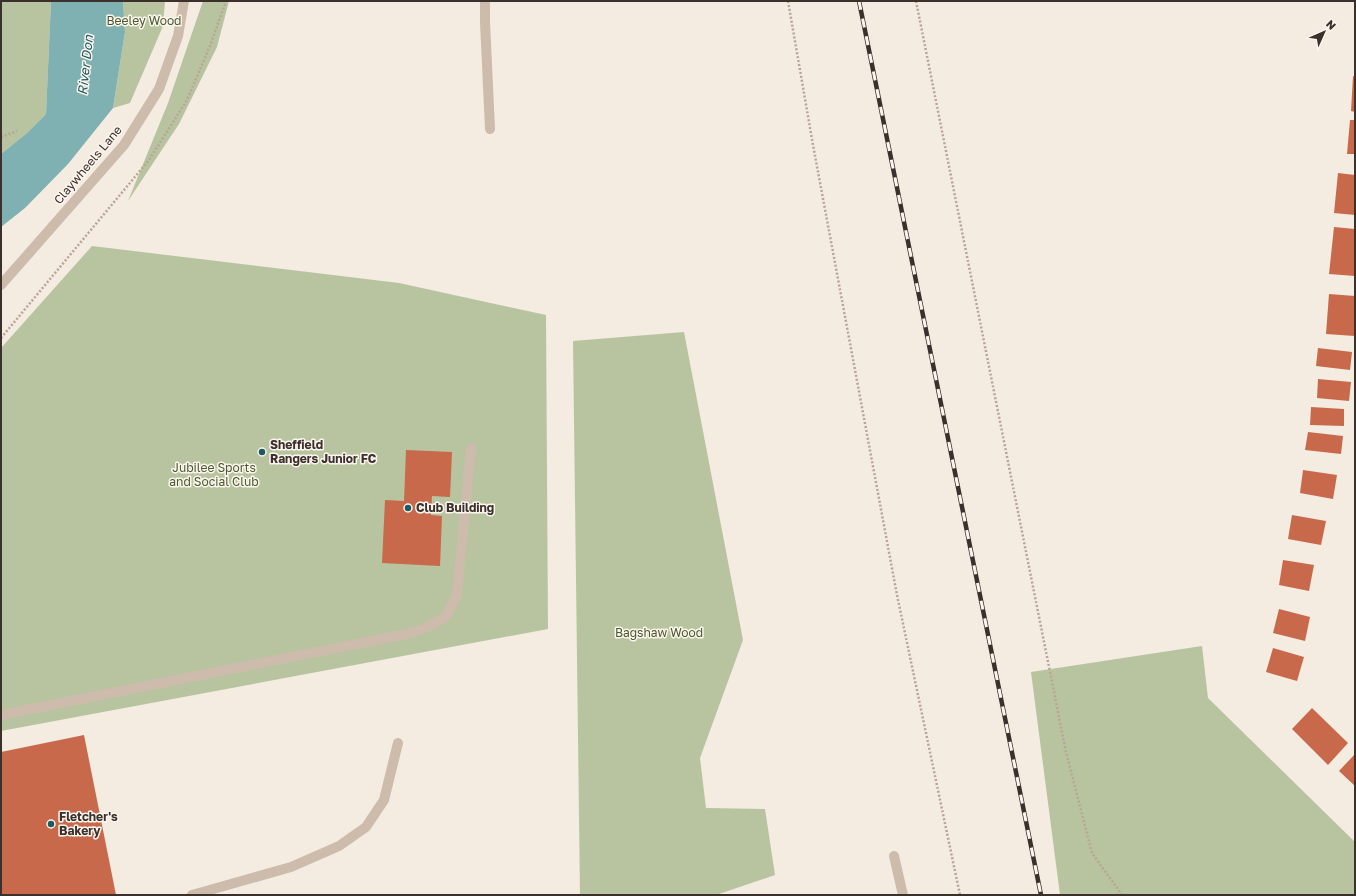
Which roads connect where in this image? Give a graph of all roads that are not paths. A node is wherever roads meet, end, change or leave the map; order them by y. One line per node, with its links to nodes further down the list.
1 (184, 1): 4 (street, Claywheels Lane)
2 (485, 1): 3 (street)
3 (490, 129)
4 (1, 285)
5 (471, 448): 6 (street)
6 (1, 715)
7 (398, 743): 9 (street)
8 (894, 856): 10 (street)
9 (192, 895)
10 (903, 895)

